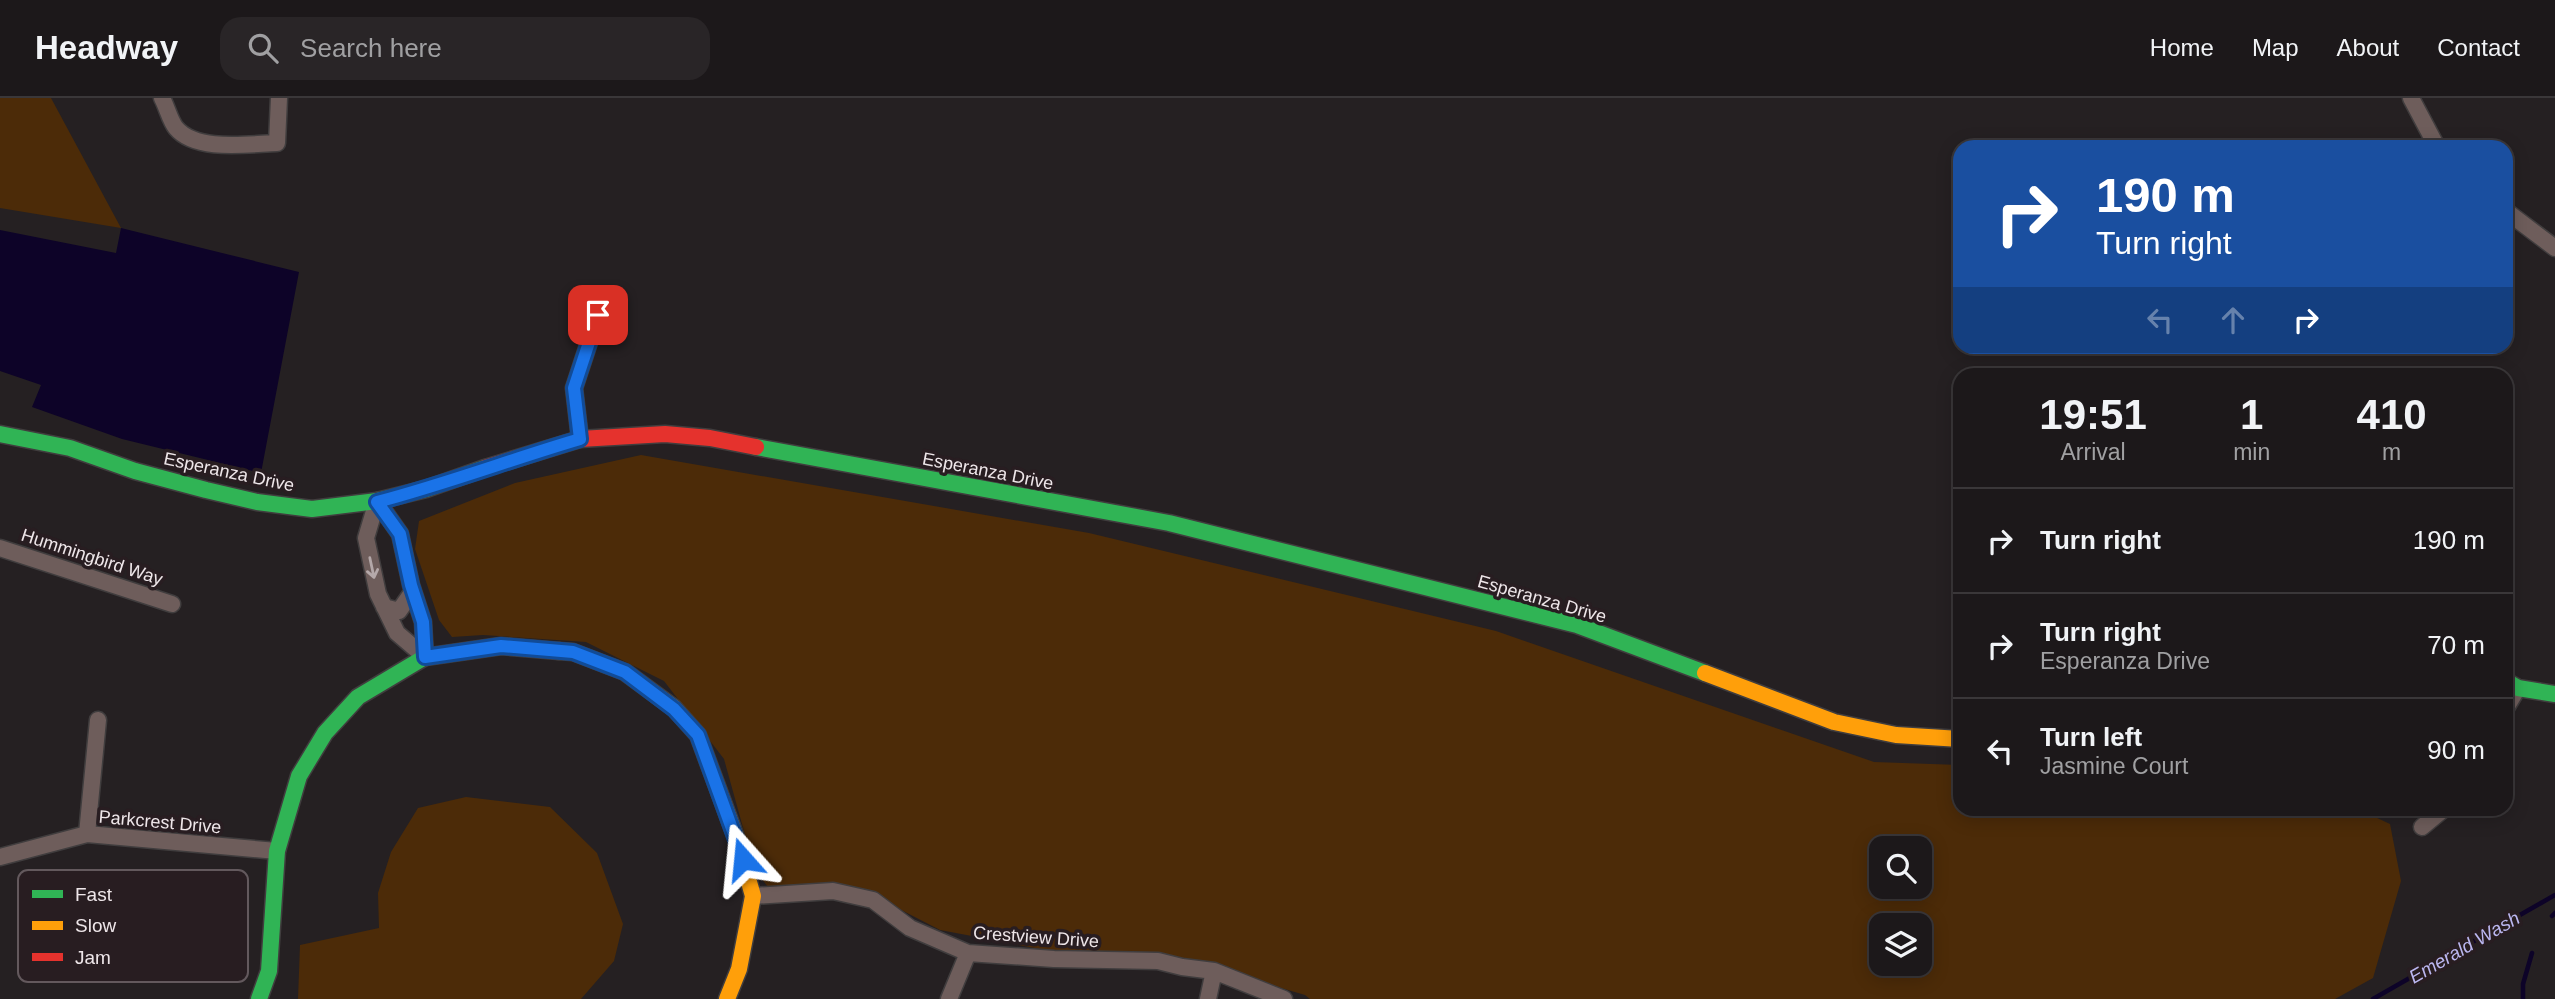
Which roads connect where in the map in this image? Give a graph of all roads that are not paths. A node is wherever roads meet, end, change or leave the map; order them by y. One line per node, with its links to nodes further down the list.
1 (162, 98): 2 (street)
2 (279, 98)
3 (2411, 98): 4 (street)
4 (2433, 140)
5 (2513, 216): 6 (street)
6 (2555, 248)
7 (598, 315): 9 (street)
8 (0, 434): 10 (main road, Esperanza Drive)
9 (580, 439): 10 (main road, Esperanza Drive); 19 (main road, Esperanza Drive)
10 (377, 502): 12 (street); 14 (street, one-way to 14)
11 (0, 548): 13 (street, Hummingbird Way)
12 (413, 592): 14 (street); 15 (street)
13 (172, 604)
14 (384, 607): 15 (street)
15 (425, 657): 23 (main road); 25 (main road)
16 (2513, 684): 17 (main road)
17 (2555, 694)
18 (98, 720): 22 (street)
19 (1953, 739)
20 (2435, 816): 21 (street)
21 (2422, 827)
22 (87, 834): 23 (street, Parkcrest Drive); 24 (street, Parkcrest Drive)
23 (277, 851): 28 (main road)
24 (0, 857)
25 (753, 896): 26 (street, Crestview Drive); 29 (main road)
26 (968, 953): 27 (street, Crestview Drive); 30 (street)
27 (1214, 971): 31 (street); 32 (street, Crestview Drive)
28 (259, 999)
29 (727, 999)
30 (949, 999)
31 (1208, 999)
32 (1284, 999)

